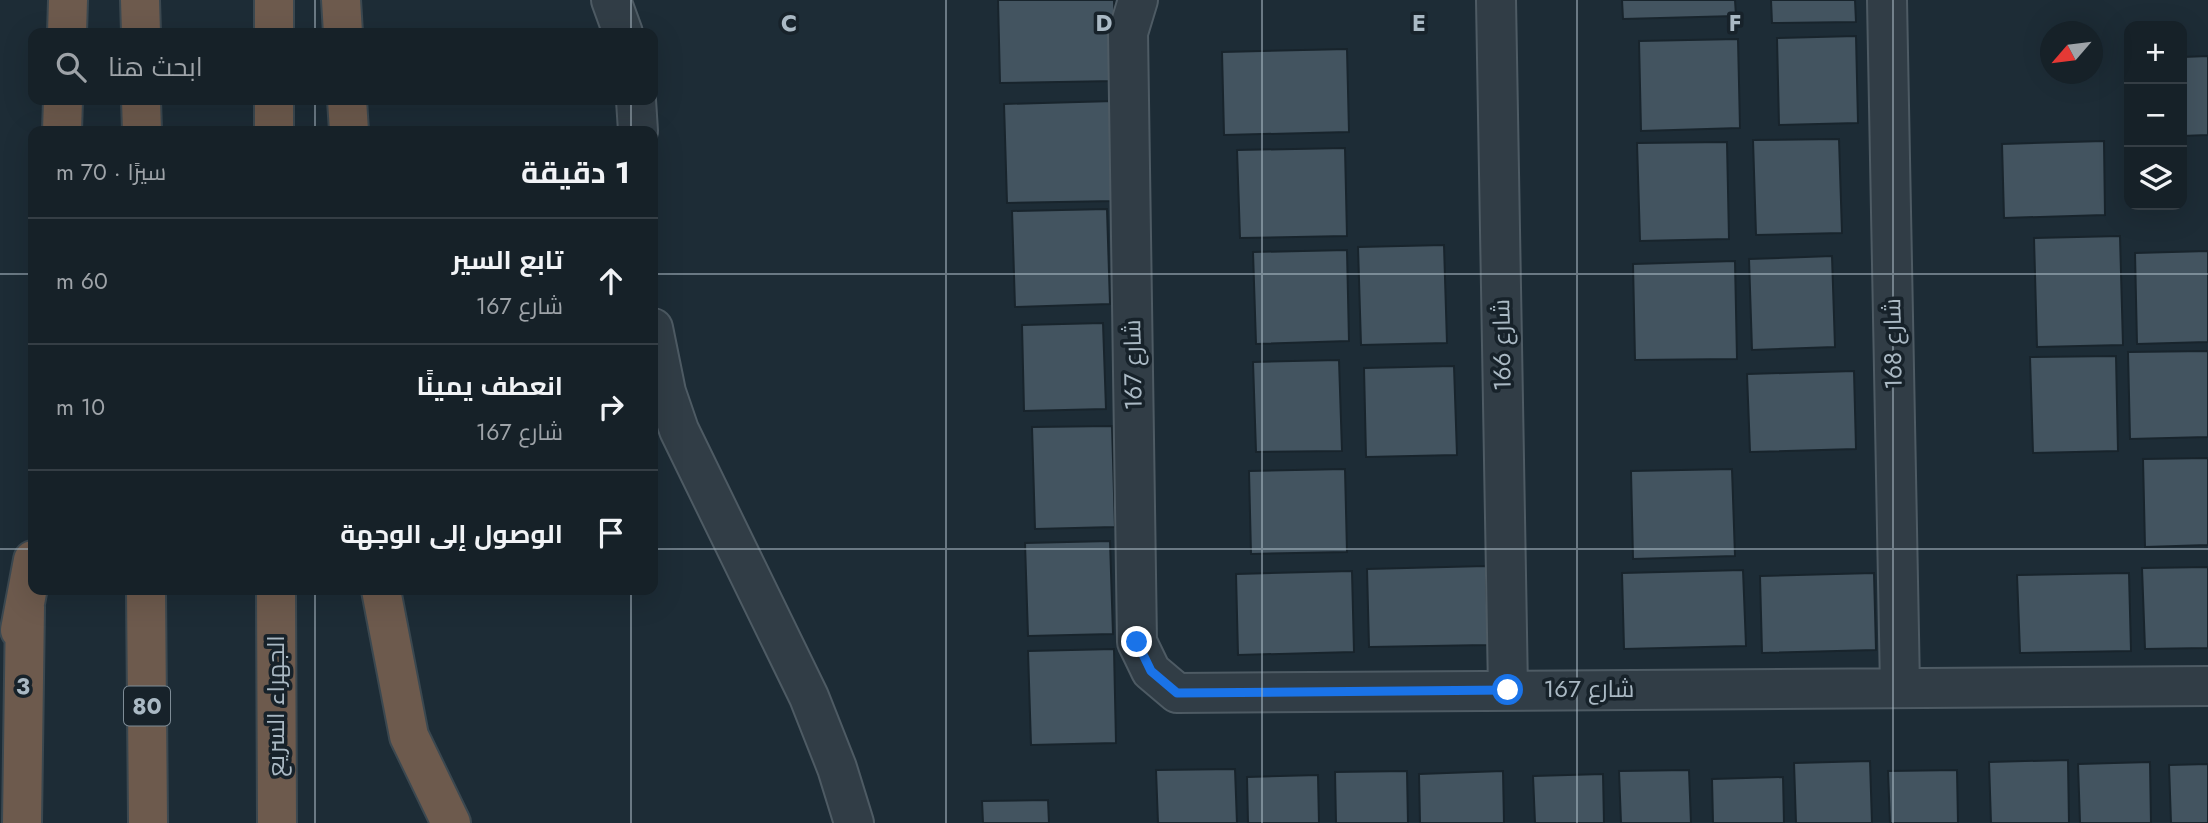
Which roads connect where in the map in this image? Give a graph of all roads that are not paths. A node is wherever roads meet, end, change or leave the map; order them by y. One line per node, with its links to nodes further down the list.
1 (68, 0): 9 (highway)
2 (141, 0): 10 (highway)
3 (274, 0): 11 (highway)
4 (341, 0): 12 (highway)
5 (611, 0): 13 (street)
6 (1138, 0): 32 (street, شارع 167)
7 (1496, 0): 32 (street, شارع 166)
8 (1887, 0): 31 (street, شارع 168)
9 (67, 28)
10 (141, 28)
11 (274, 28)
12 (343, 28)
13 (621, 28)
14 (64, 105): 19 (highway)
15 (141, 105): 20 (highway)
16 (274, 105): 21 (highway)
17 (347, 105): 22 (highway)
18 (636, 105): 23 (street)
19 (62, 126)
20 (142, 126)
21 (274, 126)
22 (349, 126)
23 (638, 126)
24 (658, 353): 40 (street)
25 (28, 589): 29 (highway)
26 (146, 595): 36 (highway, 80)
27 (276, 595): 37 (highway, الجهراء السريع)
28 (382, 595): 34 (highway)
29 (25, 607): 33 (highway); 35 (highway)
30 (2208, 686): 31 (street, شارع 167)
31 (1900, 687): 32 (street, شارع 167)
32 (1508, 690)
33 (0, 723)
34 (421, 761): 38 (highway); 39 (highway)
35 (22, 823)
36 (148, 823)
37 (277, 823)
38 (422, 823)
39 (451, 823)
40 (854, 823)

